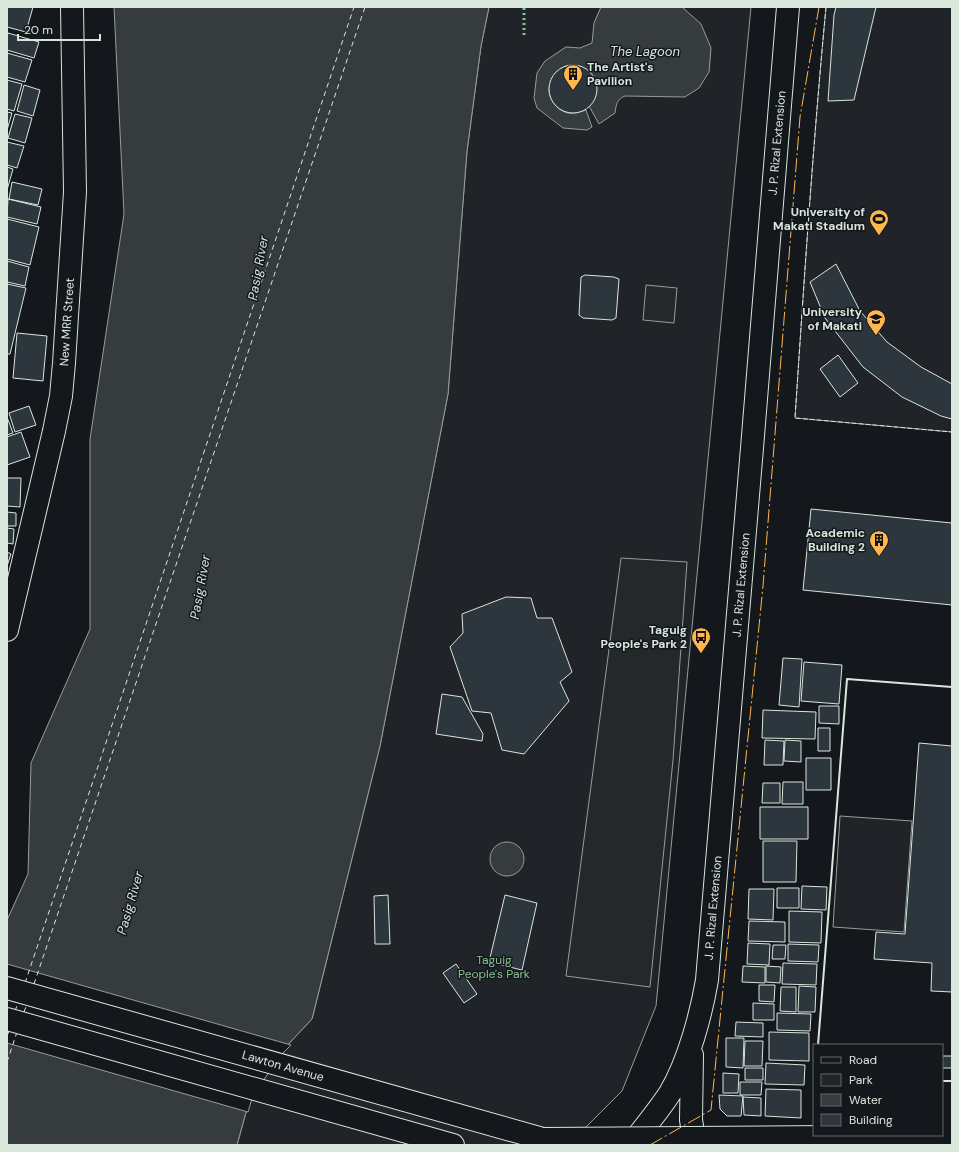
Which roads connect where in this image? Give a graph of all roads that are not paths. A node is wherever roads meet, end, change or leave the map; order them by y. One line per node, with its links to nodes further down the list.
1 (72, 7): 3 (main road, New MRR Street)
2 (788, 7): 6 (main road, J. P. Rizal Extension)
3 (7, 630)
4 (7, 988): 7 (main road, Lawton Avenue)
5 (7, 1019): 8 (main road)
6 (692, 1041): 9 (main road, J. P. Rizal Extension); 10 (main road)
7 (551, 1142): 11 (main road, Lawton Avenue, bridge)
8 (453, 1145)
9 (631, 1145)
10 (695, 1145)
11 (942, 1145)

